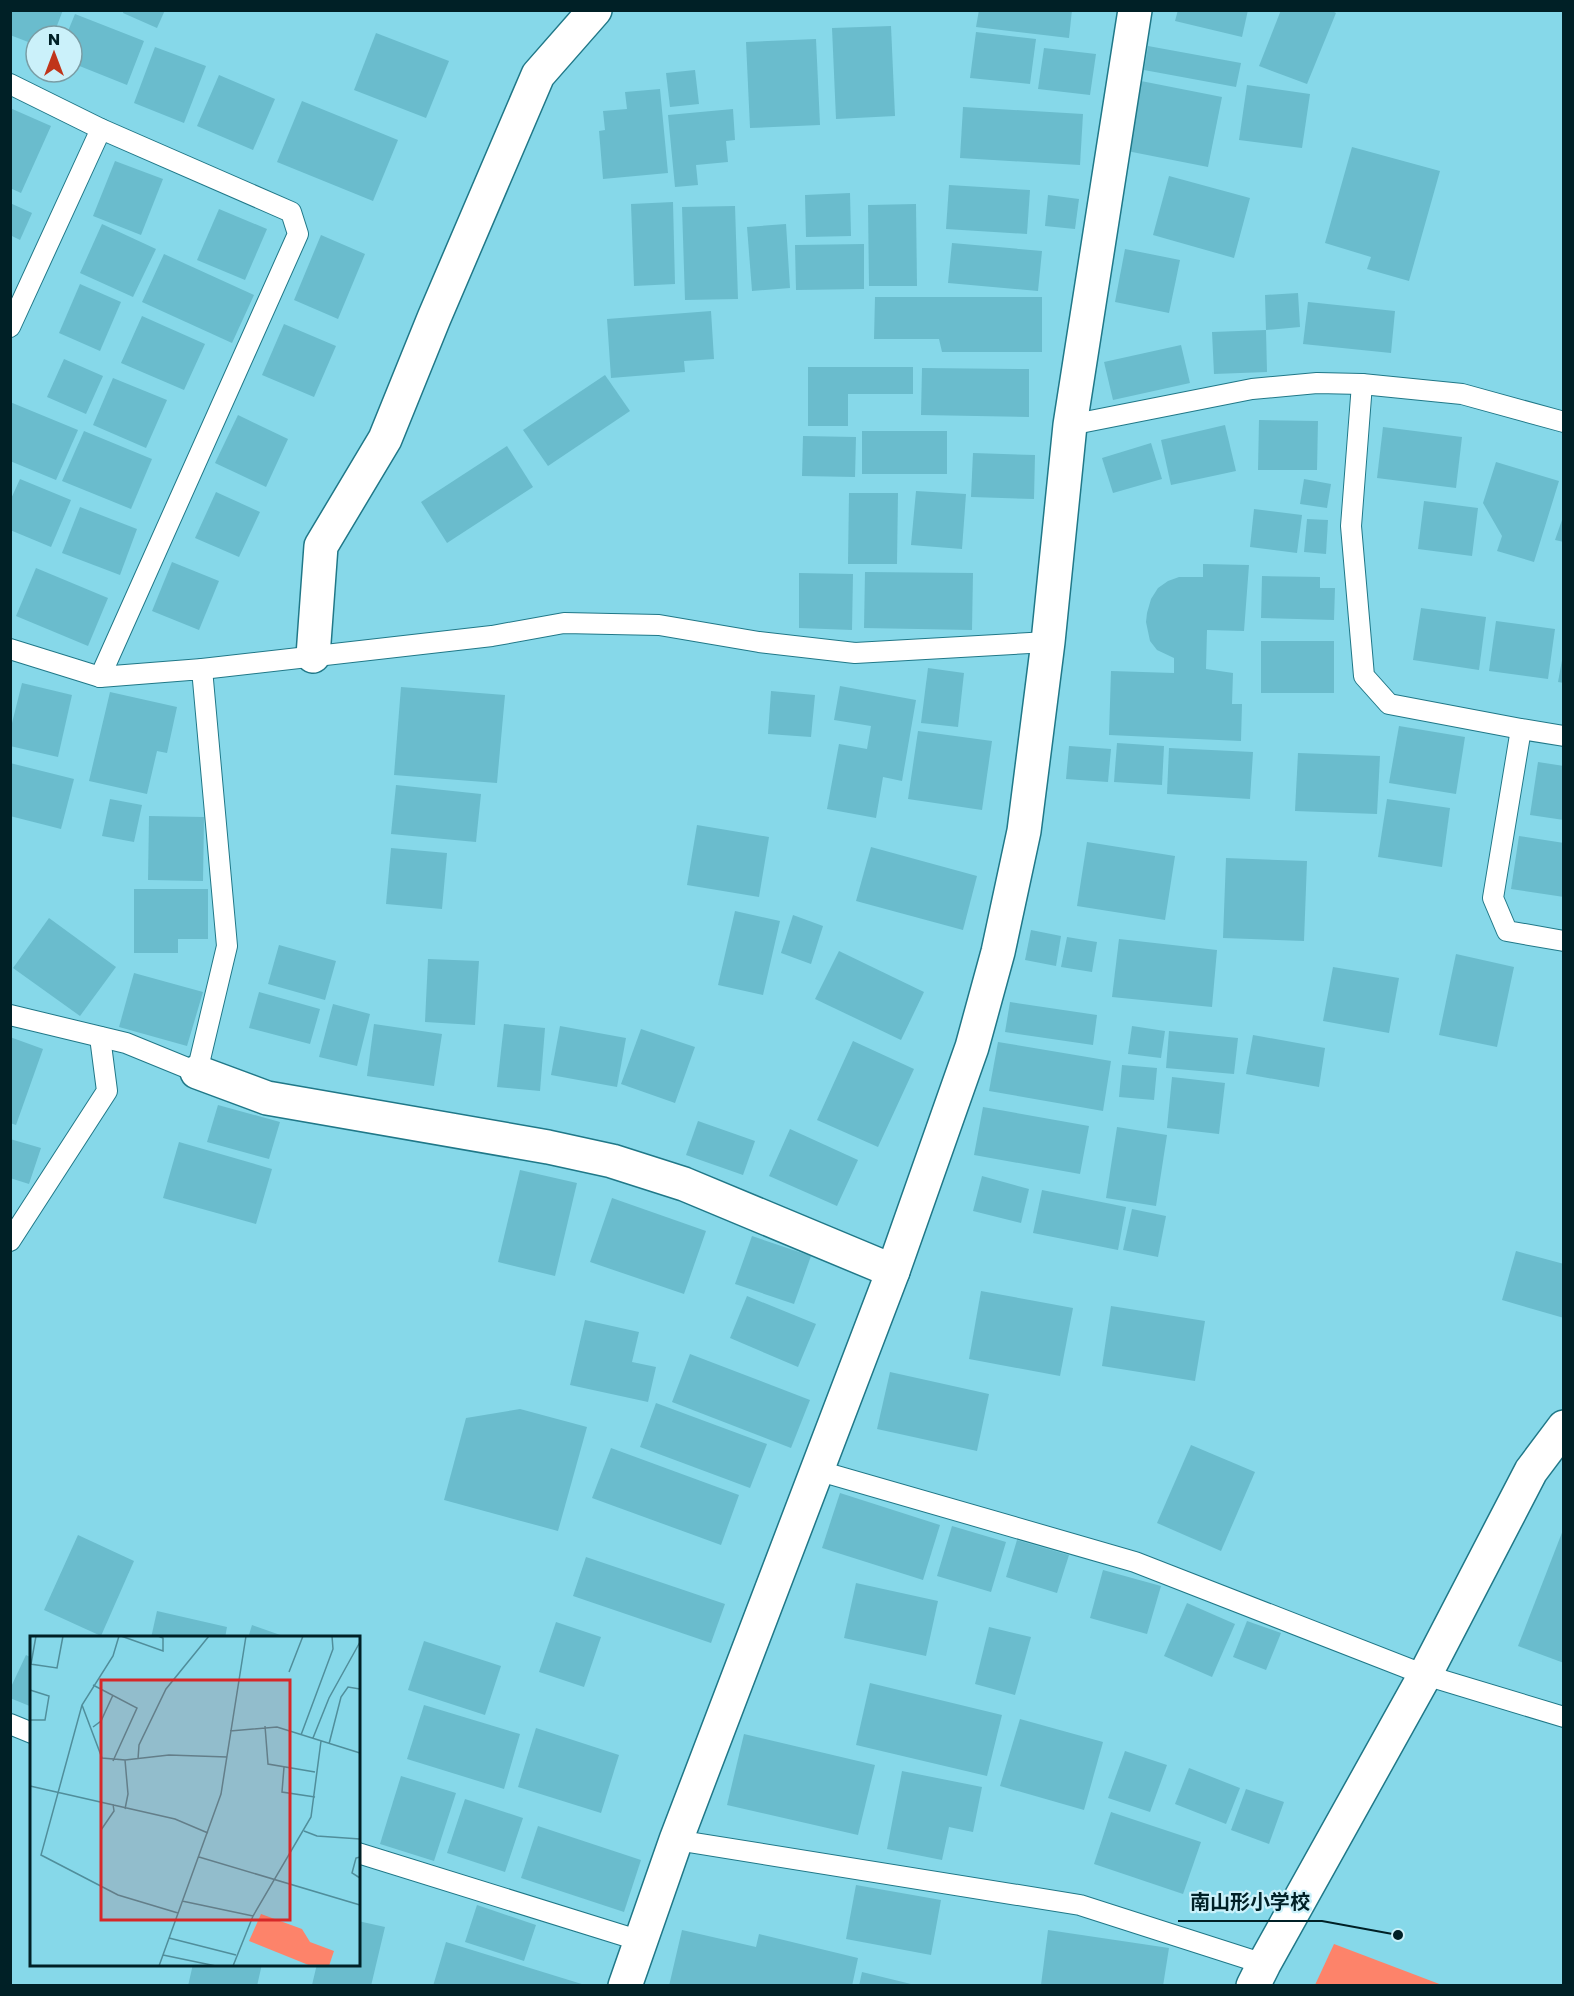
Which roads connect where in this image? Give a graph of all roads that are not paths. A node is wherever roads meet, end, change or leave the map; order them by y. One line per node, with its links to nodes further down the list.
1 (595, 10): 11 (street)
2 (1135, 10): 8 (street)
3 (10, 84): 4 (lane)
4 (101, 129): 5 (lane); 13 (lane)
5 (10, 327)
6 (1362, 384): 7 (lane); 8 (lane); 14 (lane)
7 (1563, 422)
8 (1070, 424): 9 (street)
9 (1048, 642): 11 (lane); 21 (street)
10 (10, 649): 13 (lane)
11 (313, 656): 12 (lane)
12 (202, 669): 13 (lane); 19 (lane)
13 (100, 677)
14 (1521, 729): 15 (lane); 16 (lane)
15 (1563, 736)
16 (1563, 941)
17 (10, 1015): 18 (lane)
18 (100, 1036): 19 (lane); 20 (lane)
19 (197, 1072): 21 (street)
20 (10, 1241)
21 (893, 1271): 23 (street)
22 (1563, 1427): 24 (street)
23 (816, 1470): 24 (lane); 28 (street)
24 (1425, 1675): 25 (lane); 31 (street)
25 (1563, 1717)
26 (10, 1724): 27 (lane)
27 (30, 1733)
28 (676, 1840): 30 (street); 31 (lane)
29 (360, 1854): 30 (lane)
30 (641, 1941): 32 (street)
31 (1258, 1975)
32 (625, 1986)

